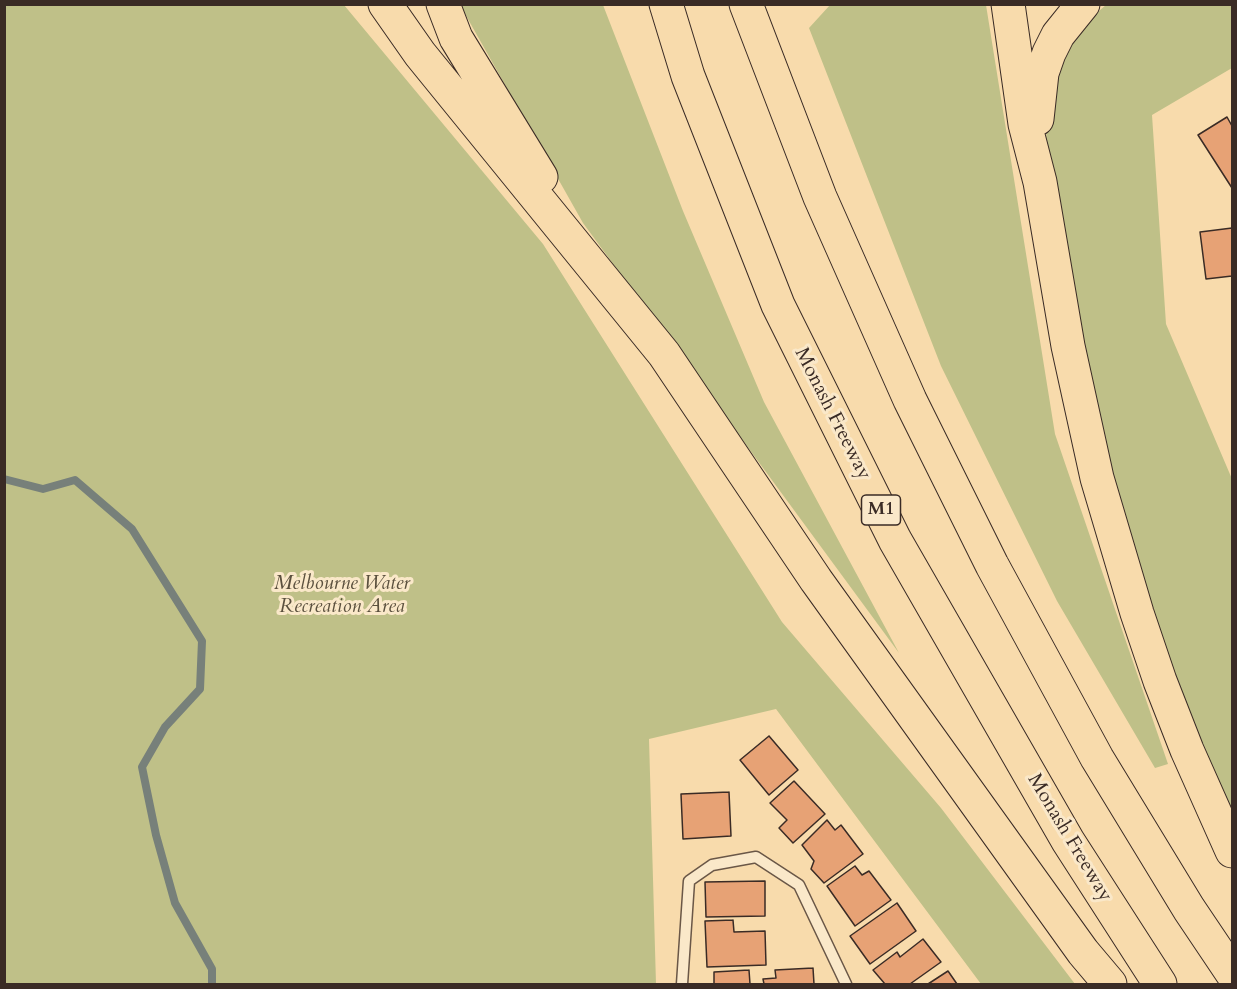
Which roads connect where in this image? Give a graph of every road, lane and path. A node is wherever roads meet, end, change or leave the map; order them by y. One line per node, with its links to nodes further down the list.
1 (385, 4): 8 (highway)
2 (443, 4): 8 (highway)
3 (666, 4): 14 (highway, Monash Freeway / M1)
4 (746, 4): 10 (highway)
5 (1008, 4): 7 (highway)
6 (1083, 4): 7 (highway)
7 (1040, 182): 9 (highway)
8 (603, 278): 13 (highway)
9 (1233, 851)
10 (1233, 973)
11 (682, 984): 12 (lane)
12 (846, 984)
13 (1110, 984)
14 (1160, 984)

